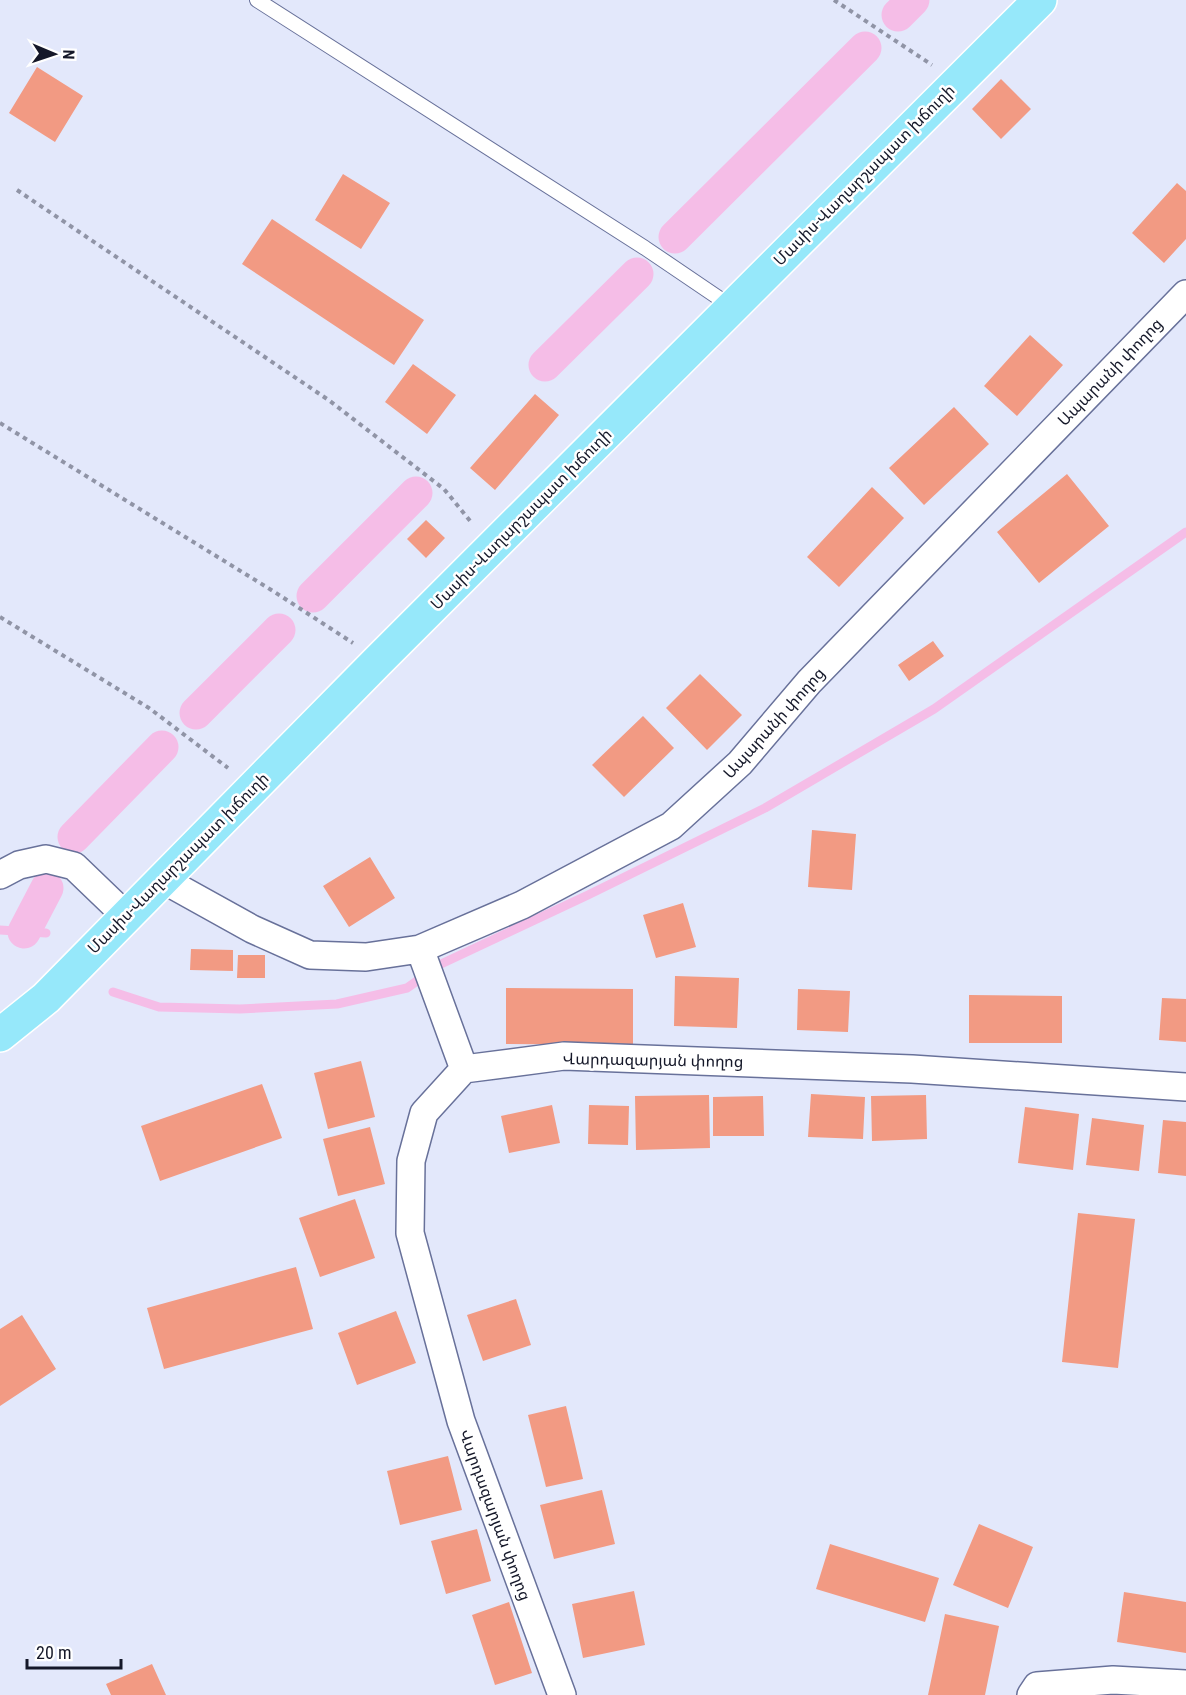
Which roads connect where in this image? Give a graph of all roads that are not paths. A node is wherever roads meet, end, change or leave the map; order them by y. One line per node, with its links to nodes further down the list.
1 (257, 0): 4 (lane)
2 (1040, 0): 4 (main road, Մասիս-Վաղարշապատ խճուղի)
3 (1186, 294): 8 (street, Ապարանի փողոց)
4 (732, 307): 6 (main road, Մասիս-Վաղարշապատ խճուղի)
5 (0, 875): 7 (street)
6 (162, 879): 7 (main road, Մասիս-Վաղարշապատ խճուղի); 8 (street, Ապարանի փողոց)
7 (125, 915): 9 (main road, Մասիս-Վաղարշապատ խճուղի)
8 (420, 949): 10 (street)
9 (0, 1035)
10 (464, 1069): 11 (street, Վարդազարյան փողոց); 13 (street, Վարդազարյան փողոց)
11 (1186, 1087)
12 (1186, 1683): 14 (street)
13 (562, 1695)
14 (1031, 1695)

